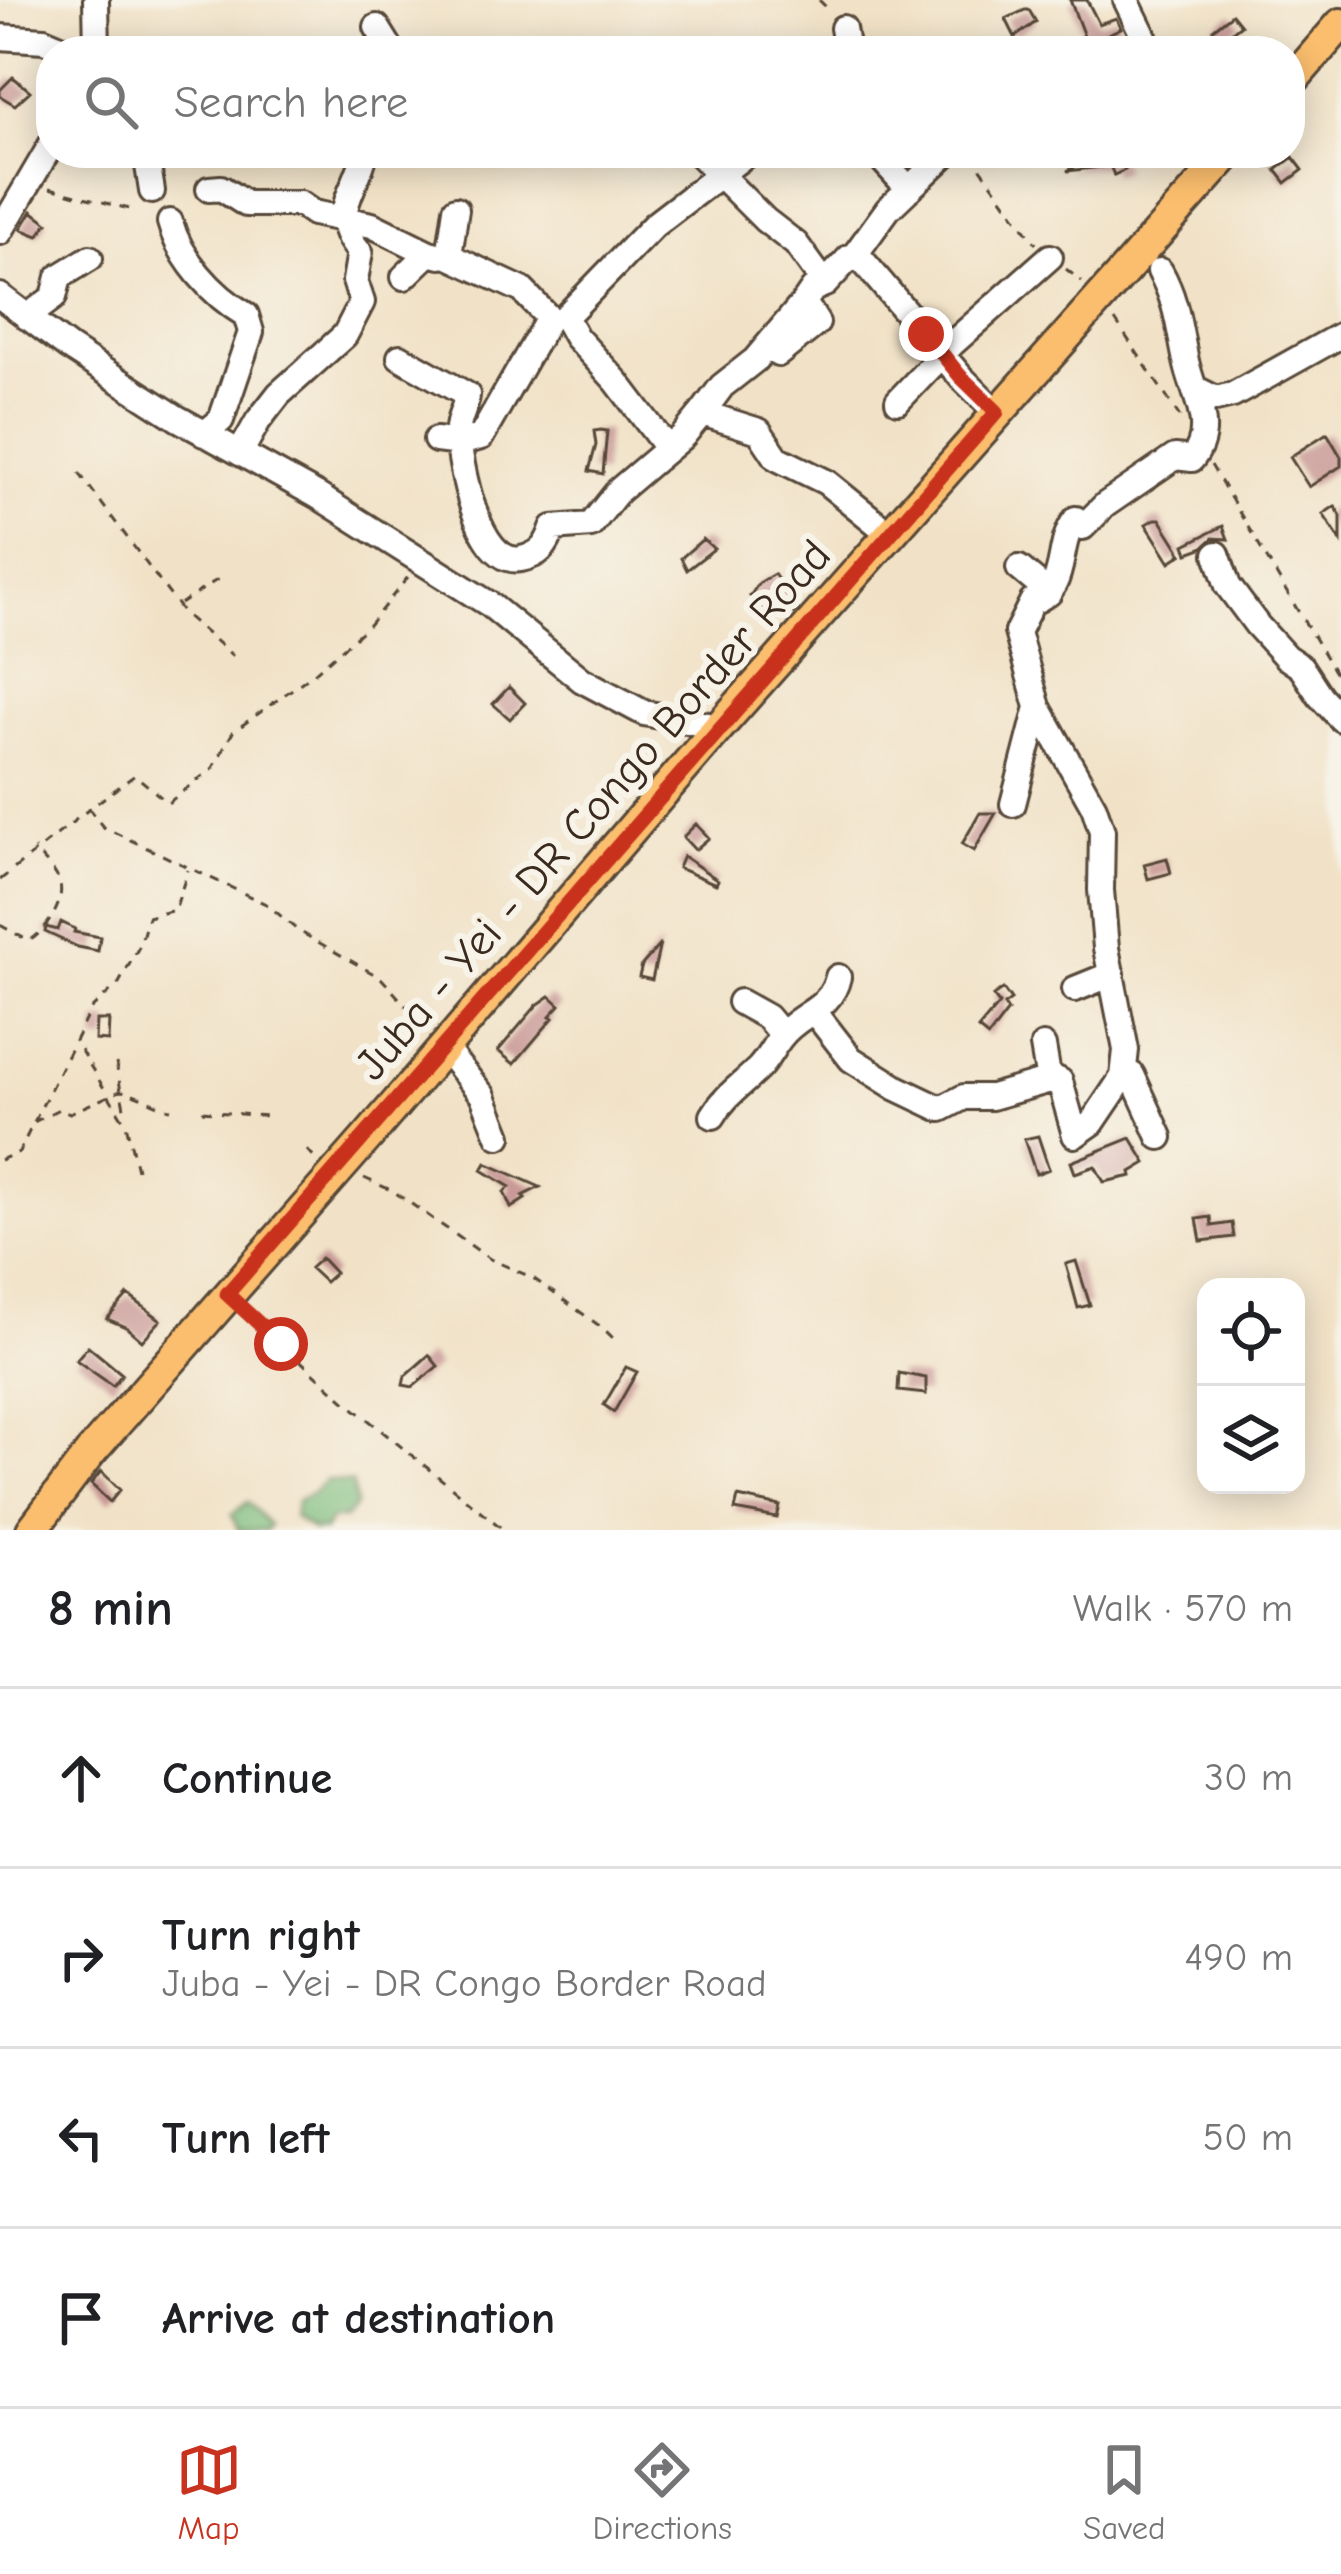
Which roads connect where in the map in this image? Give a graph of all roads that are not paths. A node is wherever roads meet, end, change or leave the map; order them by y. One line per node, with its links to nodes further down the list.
1 (96, 0): 4 (street)
2 (1126, 0): 6 (street)
3 (377, 28): 5 (street)
4 (97, 36)
5 (382, 36)
6 (1148, 36)
7 (0, 38): 9 (street)
8 (1337, 38): 10 (main road)
9 (36, 40)
10 (1305, 69)
11 (38, 168): 26 (street)
12 (148, 168): 22 (street)
13 (361, 168): 24 (street)
14 (714, 168): 19 (street)
15 (730, 168): 19 (street)
16 (890, 168): 21 (street)
17 (931, 168): 21 (street)
18 (1215, 168): 41 (main road, Juba - Yei - DR Congo Border Road)
19 (721, 175): 33 (street); 45 (street)
20 (209, 189): 24 (street)
21 (909, 189): 28 (street)
22 (152, 191)
23 (456, 209): 27 (street)
24 (345, 220): 27 (street); 46 (street)
25 (170, 222): 43 (street)
26 (0, 232)
27 (439, 255): 32 (street); 44 (street)
28 (854, 256): 33 (street); 37 (street)
29 (1051, 257): 37 (street)
30 (90, 258): 35 (street)
31 (1160, 271): 39 (street)
32 (404, 277)
33 (825, 284): 42 (street)
34 (0, 296): 35 (street)
35 (27, 317): 43 (street)
36 (1336, 343): 39 (street)
37 (942, 354): 40 (street); 41 (street)
38 (400, 356): 44 (street)
39 (1198, 400): 50 (street)
40 (898, 401)
41 (997, 412): 47 (main road, Juba - Yei - DR Congo Border Road)
42 (702, 413): 45 (street); 47 (street)
43 (204, 434): 46 (street)
44 (448, 441): 45 (street)
45 (667, 448)
46 (240, 453): 53 (street)
47 (890, 534): 53 (main road, Juba - Yei - DR Congo Border Road)
48 (1216, 554): 52 (street)
49 (1019, 568): 50 (street)
50 (1048, 593): 51 (street)
51 (1038, 707): 54 (street); 55 (street)
52 (1341, 719)
53 (718, 727): 62 (main road, Juba - Yei - DR Congo Border Road)
54 (1013, 804)
55 (1112, 974): 57 (street); 63 (street)
56 (838, 977): 59 (street)
57 (1075, 989)
58 (740, 1002): 60 (street)
59 (816, 1013): 60 (street); 64 (street)
60 (782, 1035): 65 (street)
61 (1042, 1046): 64 (street)
62 (444, 1048): 66 (street); 68 (main road, Juba - Yei - DR Congo Border Road)
63 (1124, 1074): 64 (street); 67 (street)
64 (1054, 1079)
65 (713, 1116)
66 (499, 1136)
67 (1160, 1137)
68 (32, 1530)

